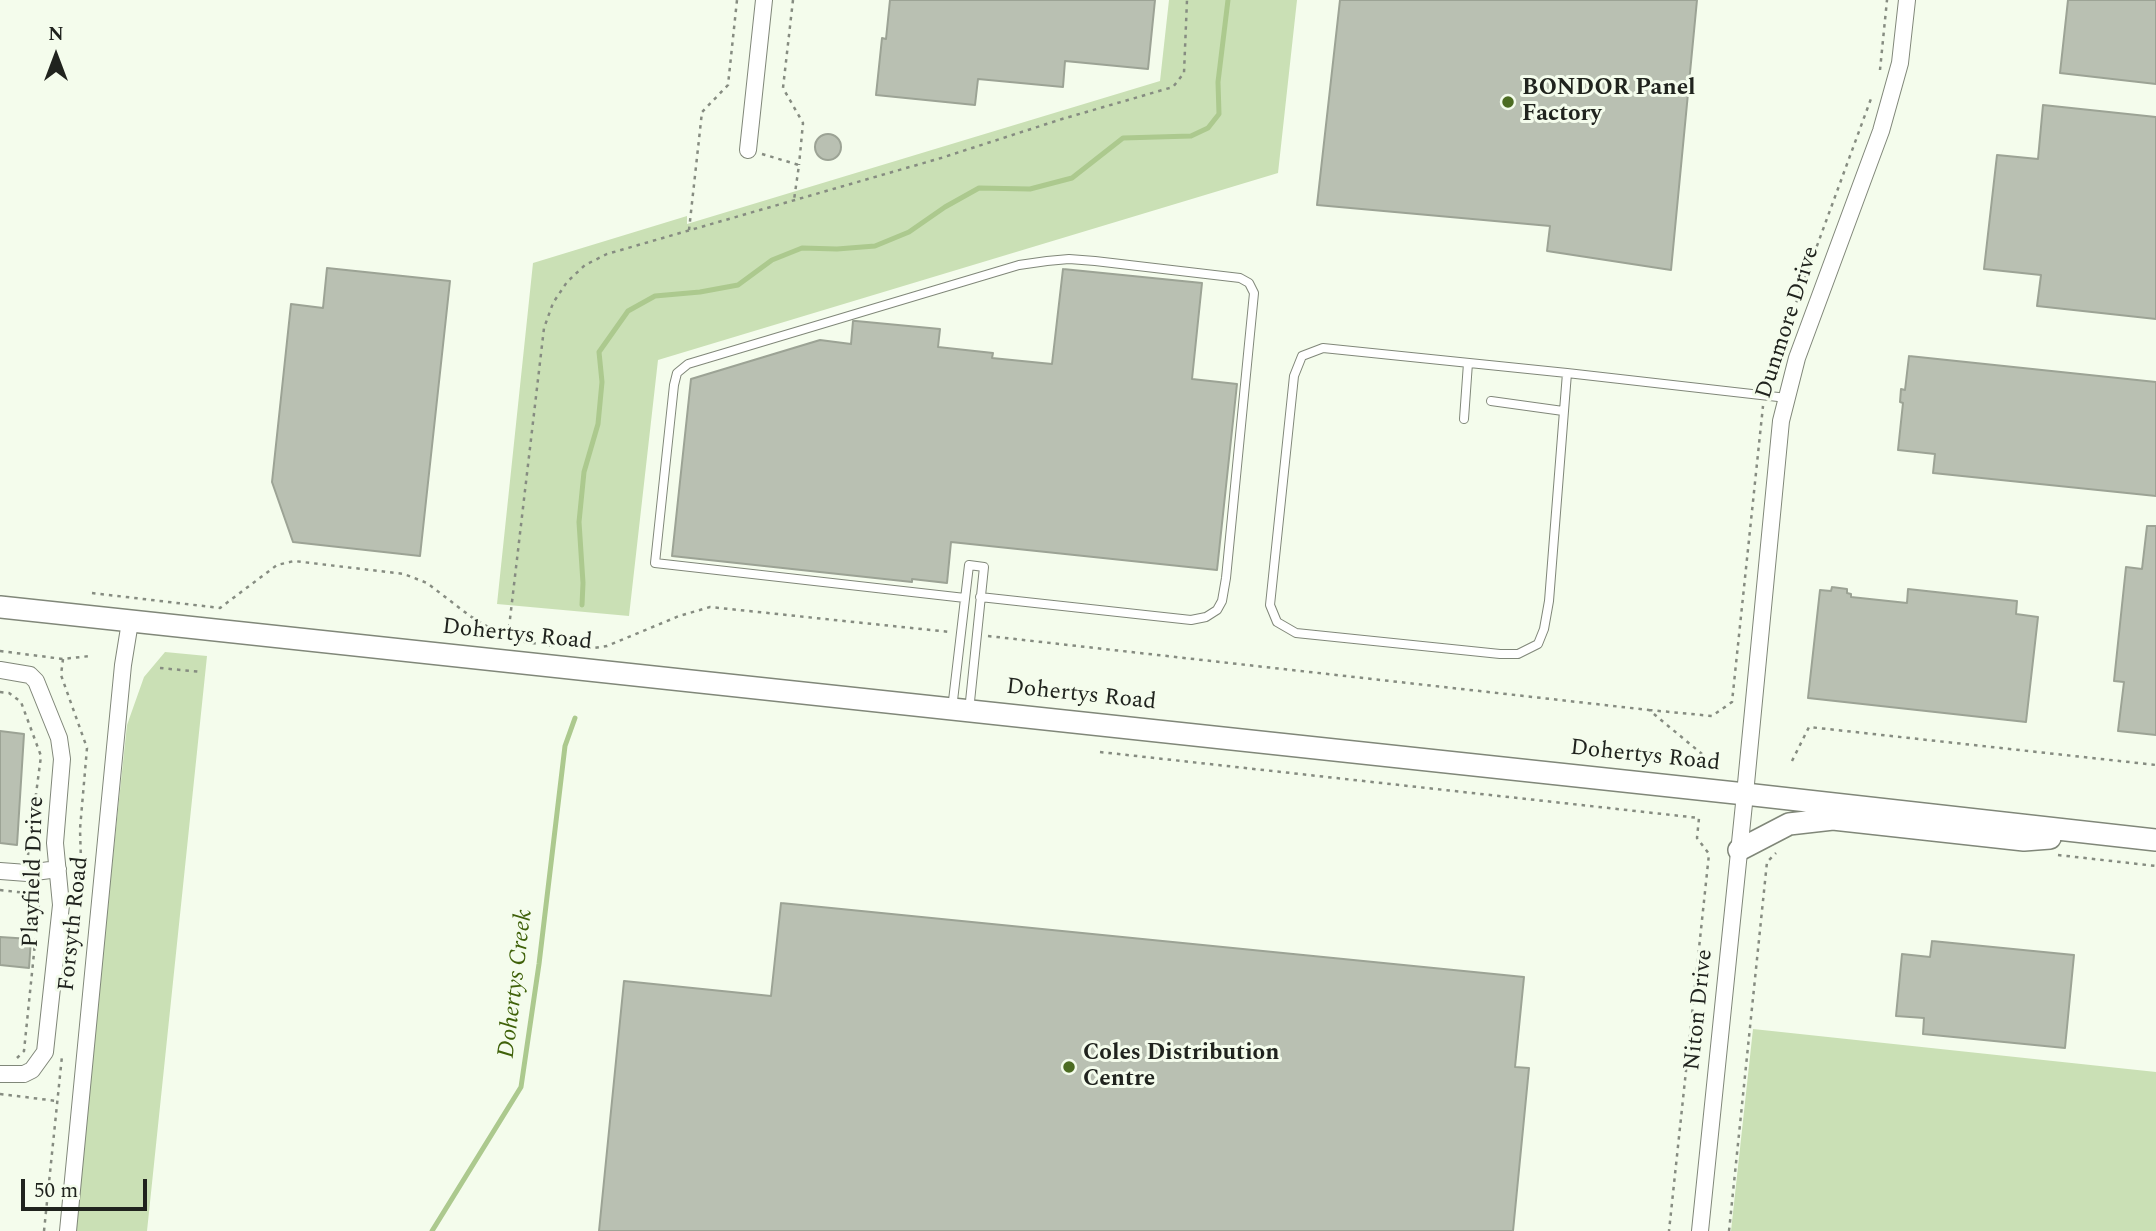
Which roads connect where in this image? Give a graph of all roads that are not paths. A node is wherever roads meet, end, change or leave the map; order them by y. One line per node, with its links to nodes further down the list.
1 (764, 0): 3 (street)
2 (1907, 0): 6 (street, Dunmore Drive)
3 (748, 150)
4 (1468, 363): 5 (lane); 8 (lane); 9 (lane)
5 (1567, 373): 6 (lane); 8 (lane)
6 (1787, 398): 16 (street, Dunmore Drive)
7 (1491, 401): 8 (lane)
8 (1563, 411)
9 (1464, 419)
10 (980, 597): 11 (lane); 11 (lane); 15 (lane)
11 (965, 598): 15 (lane)
12 (0, 607): 13 (main road, Dohertys Road)
13 (130, 622): 15 (main road, Dohertys Road); 23 (street, Forsyth Road)
14 (0, 670): 20 (street, Playfield Drive)
15 (960, 710): 16 (main road, Dohertys Road)
16 (1745, 794): 17 (main road, Dohertys Road); 19 (street, Niton Drive)
17 (2090, 833): 18 (main road, Dohertys Road); 19 (main road)
18 (2156, 840)
19 (1740, 850): 24 (street, Niton Drive)
20 (58, 869): 21 (street); 22 (street, Playfield Drive)
21 (0, 871)
22 (0, 1074)
23 (68, 1231)
24 (1700, 1231)

